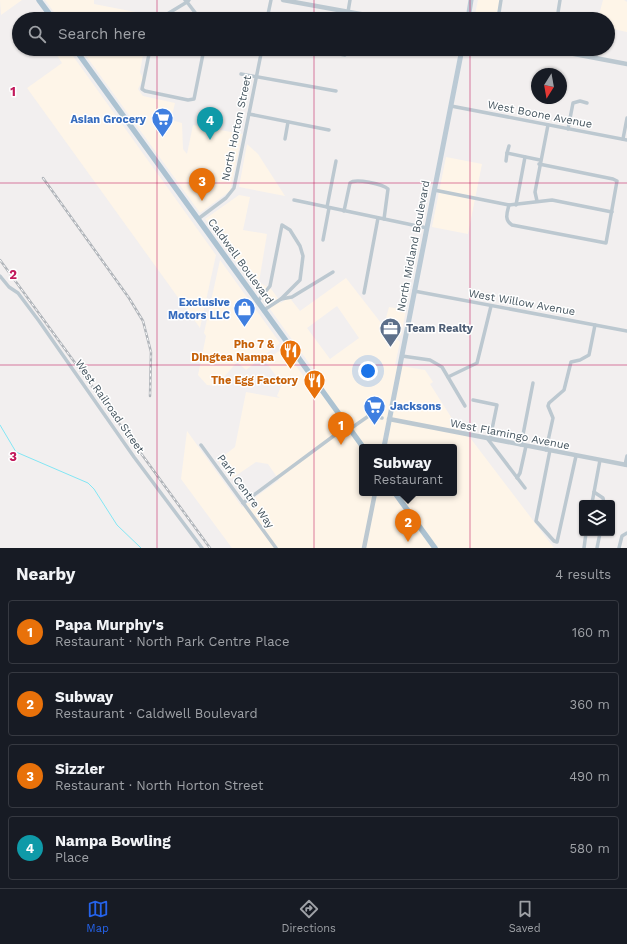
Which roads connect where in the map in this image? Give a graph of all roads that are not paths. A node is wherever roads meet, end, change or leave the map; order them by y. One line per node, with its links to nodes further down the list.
1 (39, 0): 10 (main road)
2 (271, 0): 13 (street)
3 (283, 0): 9 (street)
4 (350, 0): 14 (street)
5 (471, 0): 15 (main road)
6 (501, 0): 16 (street)
7 (560, 0): 17 (street)
8 (187, 1): 11 (street); 12 (street)
9 (309, 2): 14 (street)
10 (48, 12)
11 (169, 12)
12 (195, 12)
13 (268, 12)
14 (348, 12)
15 (469, 12)
16 (499, 12)
17 (558, 12)
18 (80, 56): 53 (main road, Caldwell Boulevard)
19 (149, 56): 20 (street)
20 (203, 56)
21 (260, 56): 26 (street, North Horton Street)
22 (461, 56): 29 (main road, North Midland Boulevard)
23 (586, 56): 24 (street)
24 (627, 64)
25 (240, 74): 26 (street)
26 (256, 77): 27 (street); 30 (street, North Horton Street)
27 (336, 91)
28 (587, 103): 34 (street)
29 (451, 106): 33 (street, West Boone Avenue); 44 (main road, North Midland Boulevard)
30 (249, 114): 32 (street); 53 (street, North Horton Street)
31 (627, 118): 37 (street)
32 (288, 122): 35 (street); 36 (street)
33 (548, 125): 34 (street, West Boone Avenue); 43 (street)
34 (568, 129): 37 (street, West Boone Avenue)
35 (329, 130)
36 (285, 139)
37 (625, 140)
38 (509, 146): 39 (street)
39 (507, 154): 40 (street); 42 (street)
40 (525, 157): 43 (street); 48 (street)
41 (336, 161): 49 (street)
42 (506, 161)
43 (540, 162): 46 (street); 51 (street)
44 (434, 190): 47 (street); 55 (main road, North Midland Boulevard)
45 (294, 200): 49 (street)
46 (537, 201): 48 (street); 51 (street)
47 (508, 205): 48 (street); 51 (street)
48 (516, 205)
49 (328, 207): 50 (street); 56 (street)
50 (344, 211): 52 (street); 54 (street)
51 (612, 212)
52 (378, 218): 54 (street); 60 (street)
53 (198, 219): 62 (main road, Caldwell Boulevard)
54 (384, 219): 55 (street)
55 (427, 228): 59 (main road, North Midland Boulevard)
56 (323, 240)
57 (333, 272): 61 (street)
58 (0, 276): 96 (street, West Railroad Street)
59 (414, 291): 63 (street, West Willow Avenue); 67 (main road, North Midland Boulevard)
60 (364, 293)
61 (281, 299): 62 (street); 64 (street)
62 (258, 301): 64 (main road, Caldwell Boulevard)
63 (491, 306): 65 (street, West Willow Avenue); 68 (street)
64 (264, 310): 74 (main road, Caldwell Boulevard)
65 (595, 325): 66 (street, West Willow Avenue); 80 (street)
66 (627, 331)
67 (402, 356): 68 (street); 73 (main road, North Midland Boulevard)
68 (448, 377): 71 (street)
69 (533, 383): 79 (street)
70 (473, 400): 75 (street)
71 (465, 406)
72 (382, 418): 74 (street)
73 (389, 419): 75 (street, West Flamingo Avenue); 77 (main road, North Midland Boulevard)
74 (350, 429): 76 (main road, Caldwell Boulevard); 92 (street)
75 (489, 439): 79 (street, West Flamingo Avenue); 85 (street)
76 (360, 444)
77 (385, 444)
78 (201, 445): 92 (street, Park Centre Way)
79 (524, 445): 80 (street, West Flamingo Avenue); 85 (street)
80 (548, 450): 81 (street, West Flamingo Avenue); 81 (street)
81 (576, 456): 83 (street, West Flamingo Avenue)
82 (627, 456): 84 (street)
83 (600, 460): 84 (street, West Flamingo Avenue); 87 (street)
84 (626, 465)
85 (517, 478): 86 (street)
86 (525, 488)
87 (594, 492): 90 (street); 91 (street)
88 (374, 496): 98 (street)
89 (397, 496): 99 (main road)
90 (593, 500)
91 (603, 500)
92 (243, 503): 97 (street, Park Centre Way)
93 (627, 533): 102 (street)
94 (586, 536): 100 (street)
95 (599, 536): 101 (street)
96 (202, 548)
97 (276, 548)
98 (364, 548)
99 (435, 548)
100 (584, 548)
101 (597, 548)
102 (619, 548)

